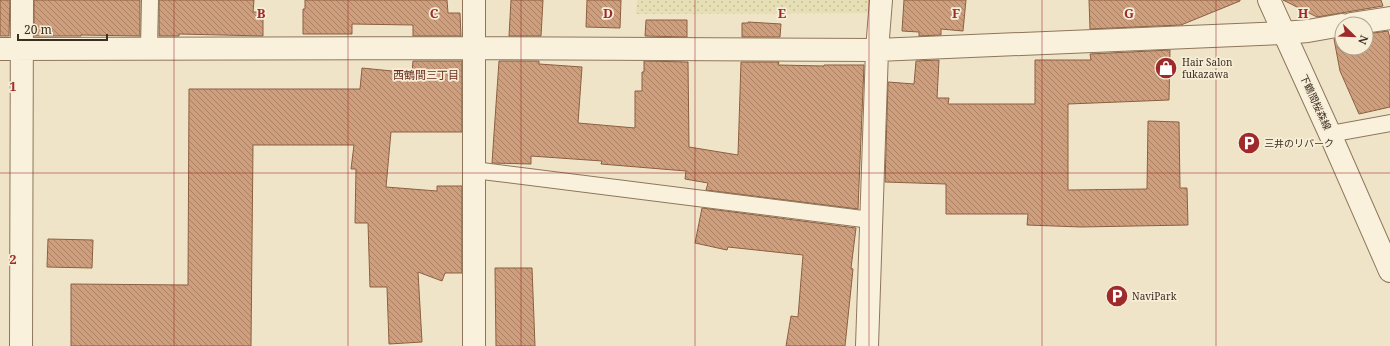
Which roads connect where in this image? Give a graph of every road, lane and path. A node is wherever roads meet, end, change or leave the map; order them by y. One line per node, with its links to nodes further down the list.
1 (22, 0): 13 (street)
2 (150, 0): 10 (lane)
3 (474, 0): 11 (street)
4 (881, 0): 14 (street)
5 (1269, 0): 9 (street, 下鶴間桜森線)
6 (1390, 18): 7 (street)
7 (1374, 20)
8 (1334, 27): 9 (street)
9 (1283, 33): 14 (street); 16 (street, 下鶴間桜森線)
10 (149, 48): 11 (street); 13 (street)
11 (474, 48): 14 (street); 17 (street)
12 (0, 49): 13 (street)
13 (22, 49): 20 (street)
14 (877, 50): 18 (street)
15 (1390, 123): 16 (lane)
16 (1330, 134): 19 (street, 下鶴間桜森線)
17 (474, 170): 18 (lane); 21 (street)
18 (872, 220): 22 (street)
19 (1390, 271)
20 (21, 346)
21 (474, 346)
22 (867, 346)

